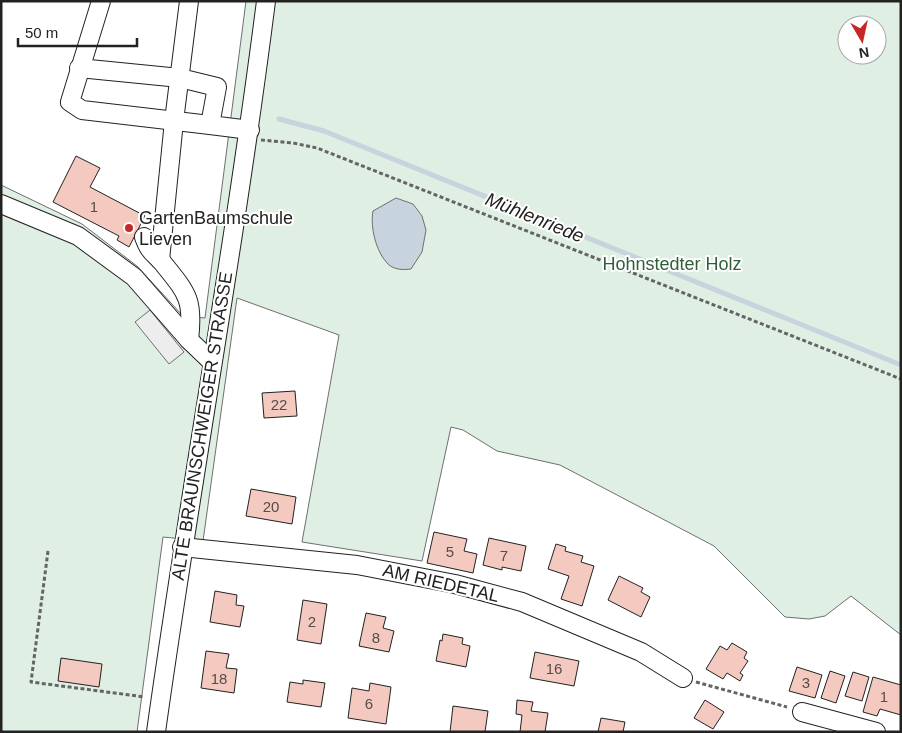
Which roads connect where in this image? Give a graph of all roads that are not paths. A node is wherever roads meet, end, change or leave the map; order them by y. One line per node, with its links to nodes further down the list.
1 (101, 1): 4 (street)
2 (189, 1): 5 (street)
3 (266, 1): 8 (street, ALTE BRAUNSCHWEIGER STRASSE)
4 (79, 68): 5 (street); 6 (street)
5 (180, 78): 6 (street); 7 (street)
6 (174, 121): 7 (street); 11 (street)
7 (210, 125): 8 (street)
8 (249, 135): 13 (street, ALTE BRAUNSCHWEIGER STRASSE)
9 (1, 204): 12 (street)
10 (144, 237): 11 (street)
11 (160, 260): 12 (street)
12 (189, 340): 13 (street)
13 (212, 362): 14 (street, ALTE BRAUNSCHWEIGER STRASSE)
14 (182, 547): 15 (street, AM RIEDETAL); 17 (street, ALTE BRAUNSCHWEIGER STRASSE)
15 (683, 678)
16 (802, 712): 18 (street)
17 (156, 732)
18 (876, 732)

